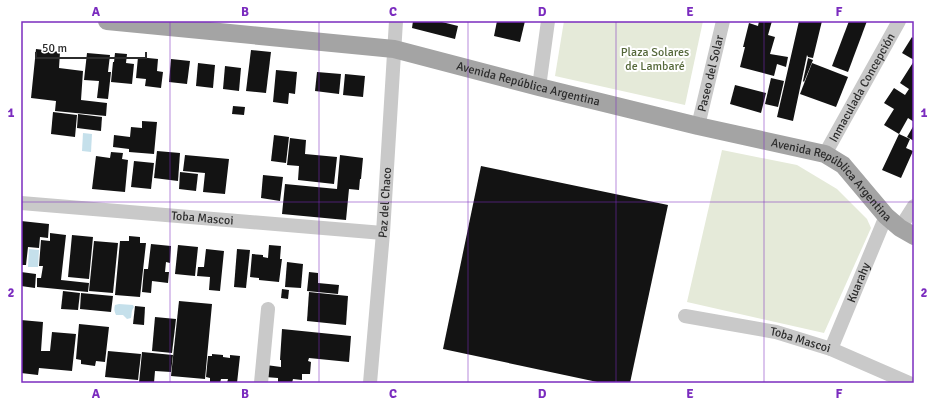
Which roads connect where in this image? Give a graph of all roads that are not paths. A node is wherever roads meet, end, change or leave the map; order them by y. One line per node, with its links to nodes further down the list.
1 (107, 21): 6 (main road, Avenida República Argentina)
2 (396, 21): 6 (street, Paz del Chaco)
3 (548, 21): 7 (street)
4 (723, 21): 8 (street, Paseo del Solar)
5 (899, 21): 9 (street, Inmaculada Concepción)
6 (394, 49): 7 (main road, Avenida República Argentina); 14 (street, Paz del Chaco)
7 (539, 87): 8 (main road, Avenida República Argentina)
8 (698, 126): 9 (main road, Avenida República Argentina)
9 (825, 154): 12 (main road, Avenida República Argentina)
10 (21, 203): 14 (street, Toba Mascoi)
11 (914, 206): 13 (street)
12 (886, 216): 13 (main road, Avenida República Argentina); 17 (street, Kuarahy)
13 (907, 232)
14 (383, 233): 19 (street, Paz del Chaco)
15 (268, 309): 18 (street)
16 (685, 316): 17 (street, Toba Mascoi)
17 (831, 349): 20 (street, Toba Mascoi)
18 (261, 383)
19 (370, 383)
20 (910, 383)

